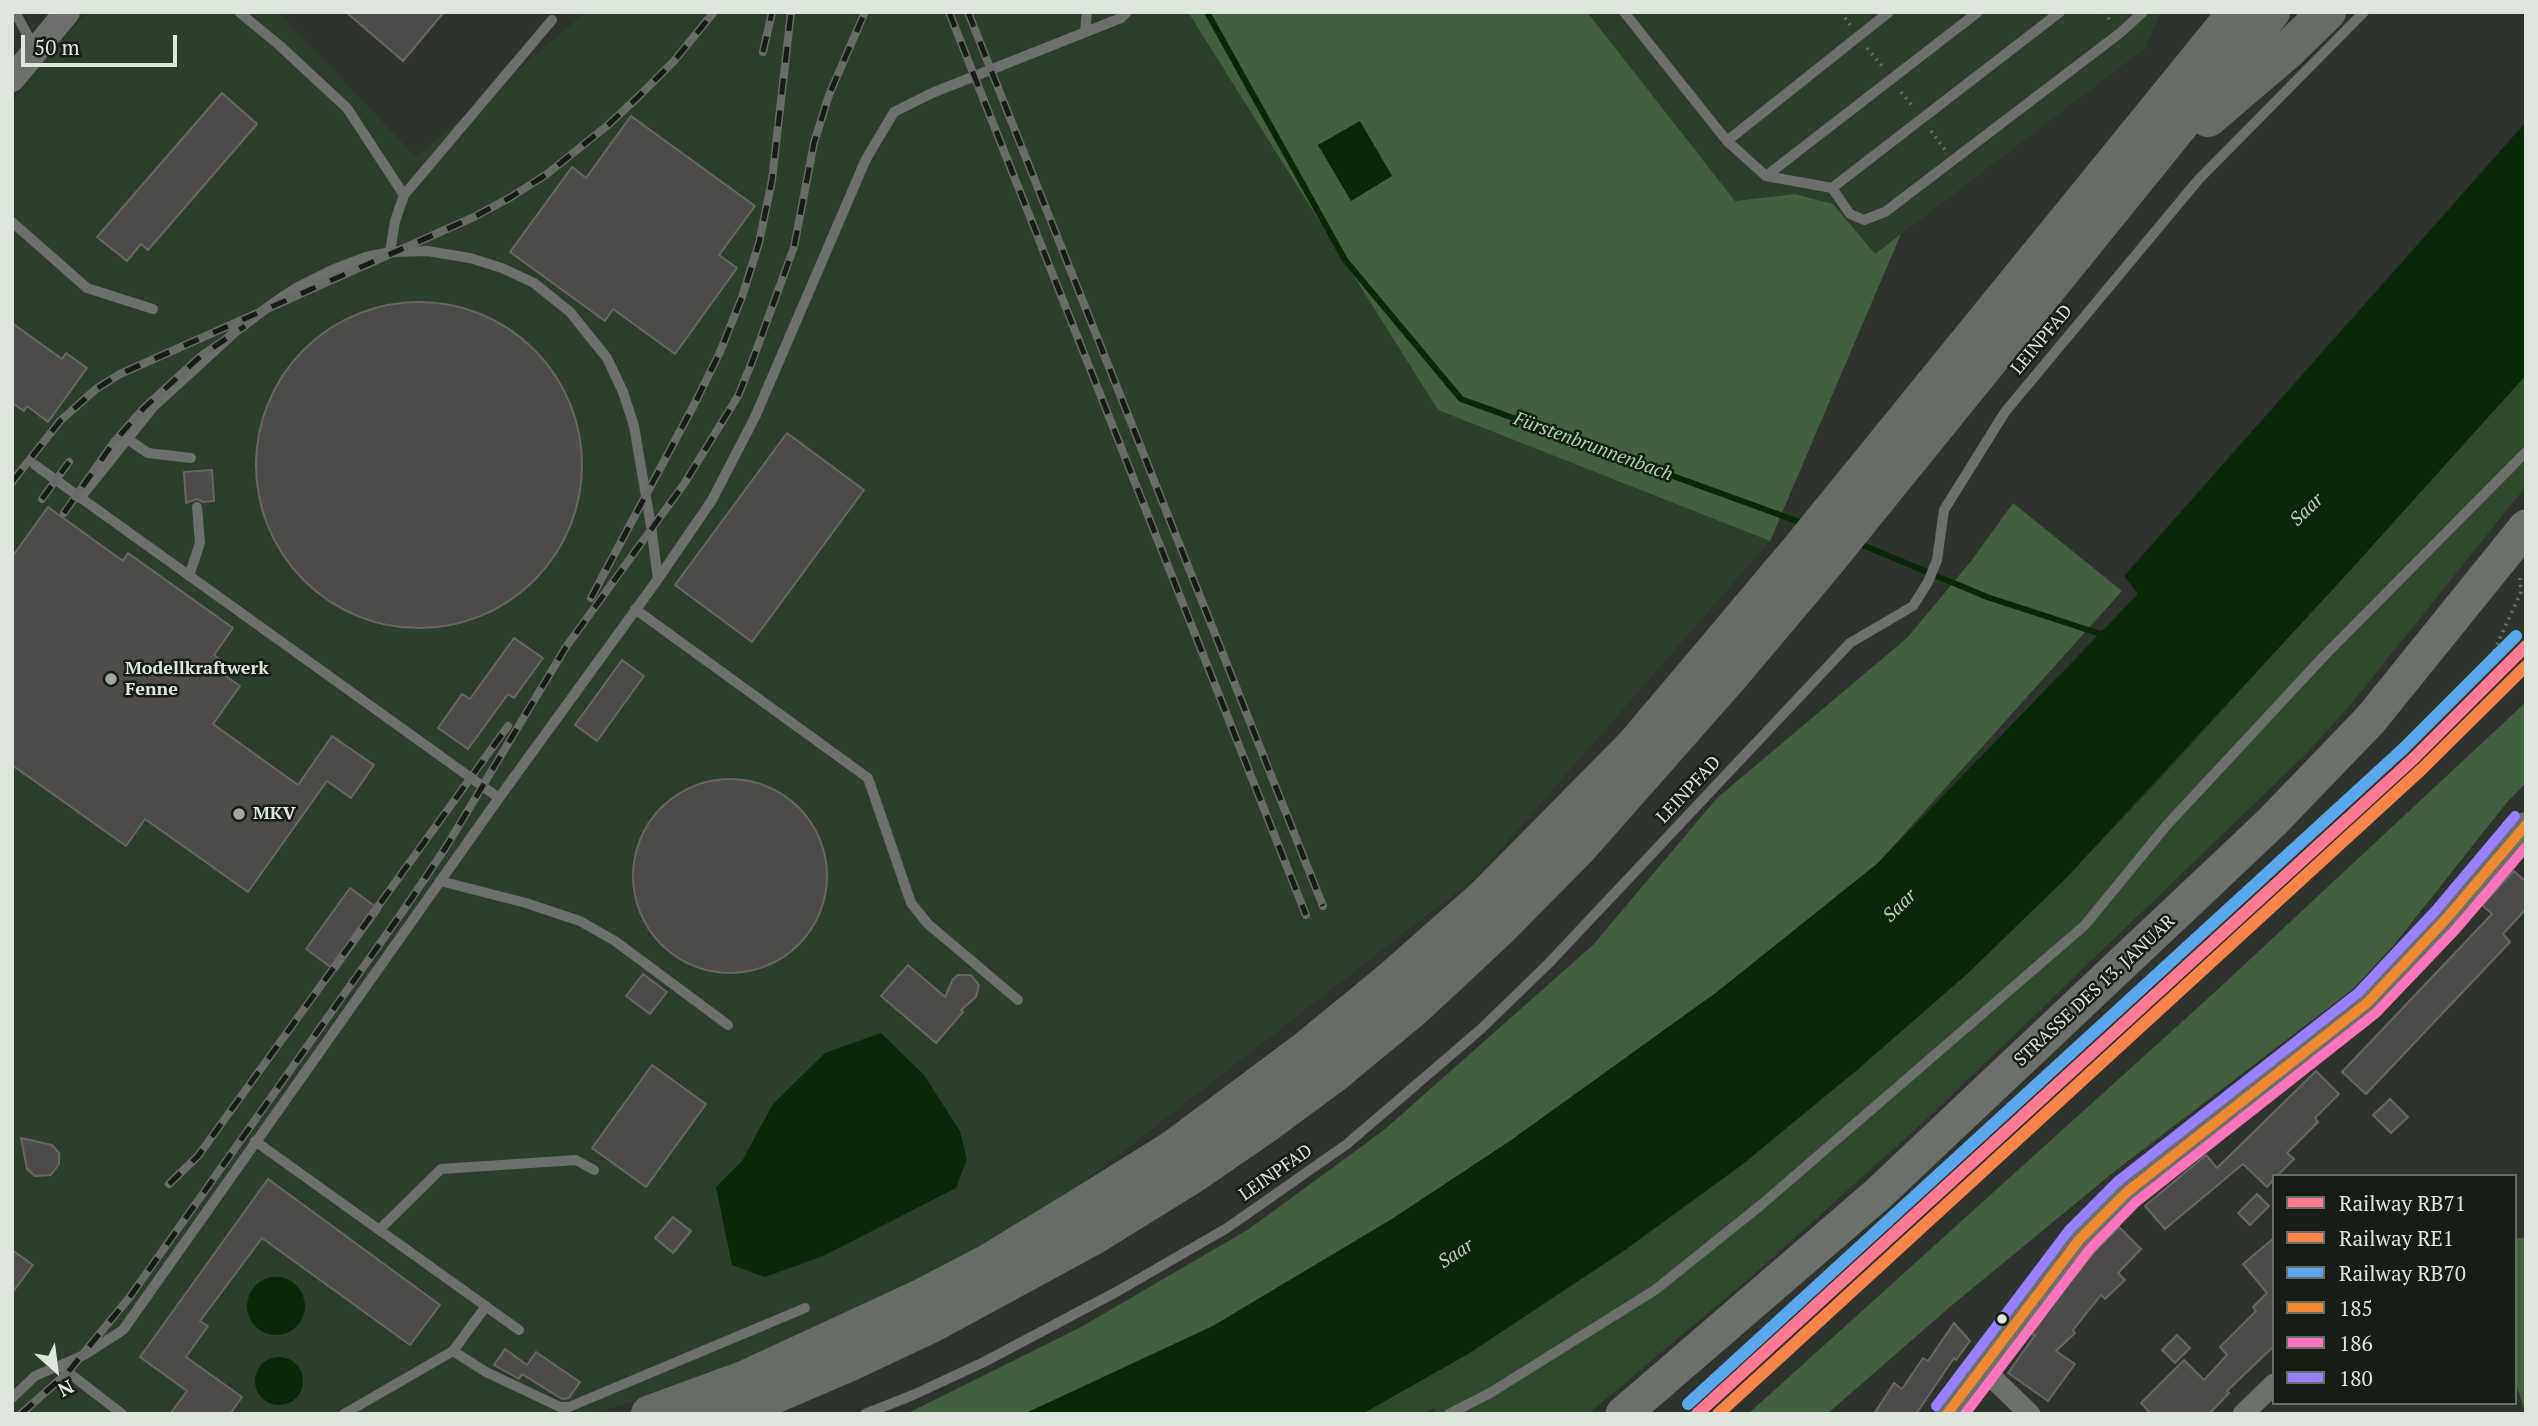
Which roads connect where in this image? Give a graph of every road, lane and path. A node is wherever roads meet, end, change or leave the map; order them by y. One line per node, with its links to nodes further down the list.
1 (15, 12): 18 (lane)
2 (67, 12): 18 (street)
3 (239, 12): 24 (lane)
4 (1087, 12): 17 (lane)
5 (1127, 12): 17 (lane)
6 (1625, 12): 20 (lane)
7 (1888, 12): 20 (lane)
8 (1978, 12): 22 (lane)
9 (2060, 12): 23 (lane)
10 (2143, 12): 23 (lane)
11 (2203, 12): 21 (highway)
12 (2236, 12): 21 (highway)
13 (2271, 12): 21 (highway)
14 (2327, 12): 21 (highway)
15 (2364, 12): 61 (lane, LEINPFAD)
16 (552, 20): 24 (lane)
17 (1085, 31): 38 (lane)
18 (36, 49): 19 (street)
19 (12, 79)
20 (1727, 141): 22 (lane)
21 (2126, 171): 35 (highway)
22 (1766, 176): 23 (lane)
23 (1832, 188)
24 (404, 195): 26 (lane)
25 (12, 222): 27 (lane)
26 (390, 252): 28 (lane); 38 (lane)
27 (153, 309)
28 (126, 438): 30 (lane); 32 (lane)
29 (2526, 452): 62 (lane)
30 (191, 458)
31 (35, 465): 32 (lane)
32 (80, 498): 37 (lane)
33 (197, 507): 37 (lane)
34 (2526, 527): 36 (main road, STRASSE DES 13. JANUAR)
35 (1813, 555): 59 (highway); 60 (highway)
36 (2504, 555): 40 (path); 63 (main road, STRASSE DES 13. JANUAR)
37 (189, 576): 41 (lane)
38 (658, 579): 39 (lane)
39 (635, 609): 41 (lane); 44 (lane)
40 (2494, 651)
41 (499, 798): 43 (lane)
42 (2526, 825): 54 (street)
43 (440, 881): 45 (lane); 46 (lane)
44 (1018, 1000)
45 (729, 1025)
46 (255, 1141): 48 (lane); 53 (lane)
47 (594, 1170): 48 (lane)
48 (380, 1229): 49 (lane)
49 (486, 1306): 51 (lane); 52 (lane)
50 (805, 1308): 52 (lane)
51 (519, 1330)
52 (453, 1351): 58 (lane)
53 (60, 1366): 56 (lane); 57 (lane)
54 (1981, 1367): 64 (street); 65 (street)
55 (2272, 1386): 66 (street)
56 (12, 1398)
57 (122, 1414)
58 (344, 1414)
59 (650, 1414)
60 (729, 1414)
61 (865, 1414)
62 (1450, 1414)
63 (1623, 1414)
64 (1947, 1414)
65 (2030, 1414)
66 (2243, 1414)

